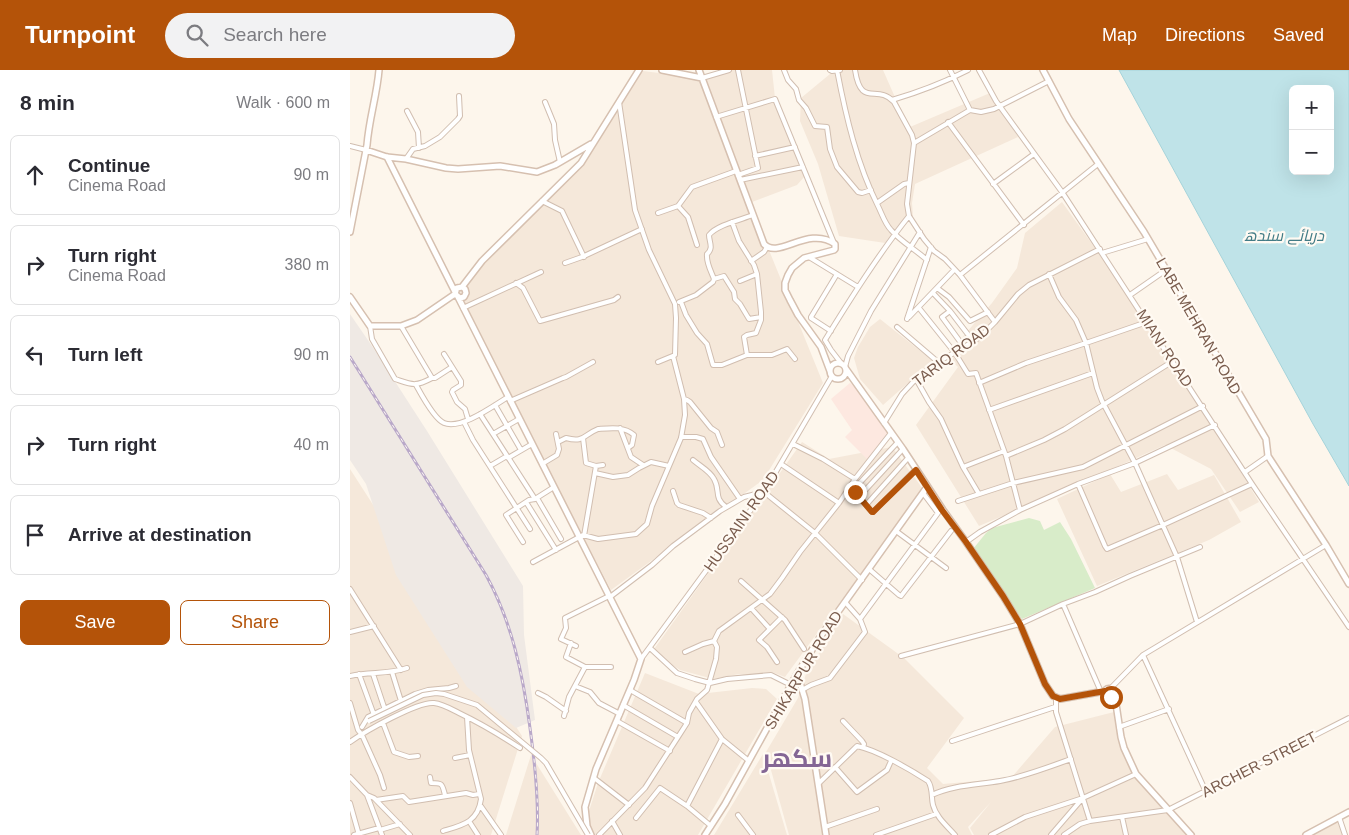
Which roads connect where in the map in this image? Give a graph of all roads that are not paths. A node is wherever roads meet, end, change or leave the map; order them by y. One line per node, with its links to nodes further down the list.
1 (379, 70): 33 (street)
2 (639, 70): 21 (street)
3 (662, 70): 15 (street)
4 (699, 70): 15 (street)
5 (729, 70): 15 (street)
6 (738, 70): 23 (street)
7 (784, 70): 44 (street)
8 (830, 70): 9 (street)
9 (838, 70): 44 (street)
10 (854, 70): 19 (street)
11 (950, 70): 16 (street)
12 (968, 70): 16 (street)
13 (979, 70): 22 (street, MIANI ROAD)
14 (1043, 70): 17 (street, LABE MEHRAN ROAD)
15 (702, 78): 26 (street)
16 (953, 78): 19 (street); 24 (street)
17 (1049, 81): 22 (street); 39 (street, LABE MEHRAN ROAD)
18 (459, 96): 32 (street)
19 (892, 100): 29 (street)
20 (545, 102): 38 (street)
21 (619, 102): 28 (street); 55 (street)
22 (1000, 106): 24 (street); 34 (street, MIANI ROAD)
23 (746, 109): 26 (street); 31 (street); 35 (street)
24 (970, 110): 27 (street)
25 (407, 111): 32 (street)
26 (716, 117): 41 (street)
27 (948, 122): 29 (street); 43 (street)
28 (594, 143): 38 (street); 46 (street)
29 (914, 144): 42 (street)
30 (350, 146): 33 (street)
31 (795, 147): 35 (street); 40 (street)
32 (419, 148): 37 (street)
33 (366, 150): 36 (street); 49 (street)
34 (1034, 154): 43 (street); 45 (street, MIANI ROAD)
35 (755, 156): 41 (street)
36 (387, 157): 37 (street); 85 (street)
37 (406, 158): 38 (street)
38 (560, 162)
39 (1098, 164): 45 (street); 59 (street, LABE MEHRAN ROAD)
40 (803, 167): 41 (street); 60 (street)
41 (738, 176): 48 (street); 51 (street)
42 (909, 183): 47 (street); 52 (street)
43 (994, 184): 54 (street)
44 (871, 190): 47 (street)
45 (1062, 192): 54 (street); 65 (street, MIANI ROAD)
46 (542, 201): 66 (street); 81 (street)
47 (877, 203): 58 (street)
48 (678, 206): 50 (street); 61 (street)
49 (352, 212): 56 (street)
50 (658, 213)
51 (753, 215): 53 (street); 63 (street)
52 (909, 216): 57 (street); 58 (street)
53 (732, 222): 69 (street); 78 (street)
54 (1024, 225): 77 (street)
55 (642, 229): 66 (street); 90 (street)
56 (350, 232)
57 (920, 232): 62 (street); 64 (street)
58 (895, 234): 62 (street); 82 (street)
59 (1148, 239): 65 (street, TARIQ ROAD); 72 (street, LABE MEHRAN ROAD)
60 (835, 244): 63 (street); 67 (street)
61 (697, 245)
62 (911, 246): 68 (street); 117 (street)
63 (767, 247): 69 (street)
64 (931, 248): 68 (street); 71 (street)
65 (1101, 251): 76 (street, TARIQ ROAD); 86 (street, MIANI ROAD)
66 (584, 256): 70 (street)
67 (809, 257): 75 (street); 106 (street)
68 (927, 260): 92 (street)
69 (751, 261): 74 (street)
70 (565, 263)
71 (954, 270): 77 (street); 83 (street)
72 (1166, 270): 86 (street); 153 (street, LABE MEHRAN ROAD)
73 (541, 272): 80 (street)
74 (757, 274): 79 (street); 95 (street)
75 (837, 274): 82 (street); 101 (street)
76 (1049, 274): 96 (street, TARIQ ROAD); 104 (street)
77 (960, 275): 94 (street)
78 (714, 279): 89 (street); 95 (street)
79 (740, 281)
80 (516, 283): 87 (street); 91 (street)
81 (462, 287): 85 (street); 85 (street)
82 (858, 287): 101 (street)
83 (938, 288): 84 (street); 94 (street)
84 (933, 293): 92 (street); 93 (street)
85 (456, 294): 91 (street); 99 (street)
86 (1130, 295): 97 (street, MIANI ROAD)
87 (618, 297)
88 (350, 298): 98 (street)
89 (681, 302): 90 (street); 109 (street)
90 (675, 304): 110 (street)
91 (463, 308): 124 (street)
92 (919, 308): 107 (street)
93 (950, 311): 103 (street); 105 (street)
94 (988, 312): 96 (street)
95 (761, 317): 109 (street)
96 (995, 322): 103 (street, TARIQ ROAD)
97 (1148, 322): 104 (street); 112 (street, MIANI ROAD)
98 (370, 326): 99 (street); 123 (street)
99 (401, 326): 120 (street)
100 (897, 327): 115 (street)
101 (831, 331): 102 (street)
102 (825, 340): 106 (street); 117 (street)
103 (973, 341): 105 (street, TARIQ ROAD)
104 (1086, 344): 118 (street); 122 (street)
105 (964, 347): 107 (street, TARIQ ROAD)
106 (821, 348): 119 (street)
107 (956, 353): 115 (street, TARIQ ROAD); 122 (street)
108 (444, 354): 116 (street)
109 (747, 355): 111 (street)
110 (673, 356): 114 (street); 125 (street)
111 (795, 359)
112 (1173, 361): 126 (street); 128 (street, MIANI ROAD)
113 (593, 362): 124 (street)
114 (658, 362)
115 (938, 362): 121 (street, TARIQ ROAD)
116 (452, 367): 120 (street); 132 (street)
117 (844, 367): 119 (street); 119 (street); 133 (street)
118 (1093, 372): 126 (street); 129 (street)
119 (831, 373): 145 (street, HUSSAINI ROAD)
120 (432, 378): 123 (street)
121 (916, 379): 133 (street, TARIQ ROAD); 165 (street)
122 (979, 383): 129 (street)
123 (416, 385): 132 (street)
124 (509, 399): 127 (street); 131 (street)
125 (684, 399): 140 (street); 146 (street)
126 (1104, 404): 147 (street); 152 (street)
127 (495, 405): 130 (street); 135 (street)
128 (1203, 406): 134 (street, MIANI ROAD); 147 (street)
129 (989, 410): 151 (street)
130 (480, 414): 132 (street); 138 (street)
131 (519, 419): 135 (street); 144 (street)
132 (466, 420): 162 (street)
133 (884, 423): 137 (street)
134 (1215, 425): 157 (street); 167 (street, MIANI ROAD)
135 (507, 426): 138 (street); 150 (street)
136 (620, 428): 141 (street); 148 (street); 148 (street)
137 (891, 433): 143 (street); 169 (street)
138 (493, 434): 154 (street)
139 (556, 434): 142 (street)
140 (681, 437): 164 (street); 181 (street)
141 (583, 438): 142 (street); 163 (street)
142 (558, 442): 158 (street)
143 (898, 442): 149 (street); 179 (street)
144 (532, 444): 150 (street); 158 (street)
145 (793, 444): 159 (street, HUSSAINI ROAD); 169 (street)
146 (722, 445)
147 (1126, 445): 157 (street); 170 (street)
148 (628, 448): 161 (street)
149 (903, 449): 155 (street); 179 (street)
150 (521, 450): 154 (street)
151 (1004, 451): 152 (street); 165 (street)
152 (1006, 456): 170 (street)
153 (1268, 456): 167 (street); 200 (street, LABE MEHRAN ROAD)
154 (508, 457): 162 (street); 180 (street)
155 (908, 458): 166 (street); 185 (street)
156 (693, 460): 186 (street)
157 (1135, 462): 171 (street); 190 (street)
158 (542, 464): 173 (street)
159 (781, 464): 176 (street, HUSSAINI ROAD); 184 (street)
160 (603, 465): 163 (street)
161 (643, 465): 164 (street); 168 (street)
162 (490, 466): 187 (street)
163 (596, 466): 168 (street)
164 (669, 466): 195 (street)
165 (963, 467): 178 (street)
166 (916, 470): 174 (street); 185 (street)
167 (1245, 472): 172 (street, MIANI ROAD)
168 (595, 473): 195 (street)
169 (855, 479): 184 (street)
170 (1013, 483): 178 (street); 188 (street)
171 (1078, 484): 188 (street); 190 (street)
172 (1252, 484): 190 (street); 205 (street, MIANI ROAD)
173 (554, 487): 180 (street); 195 (street)
174 (927, 487): 177 (street, SHIKARPUR ROAD); 198 (street)
175 (674, 491): 189 (street)
176 (764, 492): 181 (street); 194 (street); 230 (street, HUSSAINI ROAD)
177 (923, 493): 192 (street, SHIKARPUR ROAD); 199 (street)
178 (979, 494): 182 (street)
179 (859, 498): 185 (street)
180 (536, 499): 183 (street); 196 (street)
181 (740, 499): 186 (street)
182 (958, 501)
183 (526, 502): 187 (street); 202 (street)
184 (839, 503): 194 (street)
185 (866, 505)
186 (726, 507): 189 (street)
187 (517, 508): 191 (street); 197 (street)
188 (1020, 510): 198 (street)
189 (710, 518): 214 (street)
190 (1163, 525): 203 (street)
191 (530, 530)
192 (896, 531): 199 (street); 208 (street, SHIKARPUR ROAD)
193 (951, 531): 204 (street)
194 (816, 533): 209 (street); 215 (street)
195 (582, 537): 202 (street); 214 (street)
196 (561, 539)
197 (523, 542)
198 (966, 542): 222 (street)
199 (915, 545): 204 (street); 211 (street)
200 (1326, 545): 205 (street); 212 (street, LABE MEHRAN ROAD)
201 (1200, 547): 203 (street)
202 (556, 550): 206 (street)
203 (1177, 556): 217 (street); 221 (street)
204 (932, 557): 207 (street); 211 (street)
205 (1302, 560): 221 (street); 224 (street, MIANI ROAD)
206 (533, 562)
207 (946, 568)
208 (869, 569): 209 (street, SHIKARPUR ROAD); 211 (street)
209 (862, 580): 216 (street, SHIKARPUR ROAD)
210 (741, 581): 215 (street)
211 (886, 584): 220 (street)
212 (1349, 584)
213 (350, 589): 223 (street)
214 (609, 597): 228 (street); 235 (street)
215 (762, 600): 218 (street); 219 (street)
216 (845, 602): 220 (street); 245 (street, SHIKARPUR ROAD)
217 (1063, 604): 222 (street); 252 (street)
218 (751, 608): 225 (street); 227 (street)
219 (782, 617): 225 (street); 231 (street)
220 (860, 619): 251 (street)
221 (1197, 622): 233 (street)
222 (1020, 624): 234 (street); 254 (street)
223 (374, 626): 226 (street); 240 (street)
224 (1349, 628)
225 (770, 629): 236 (street)
226 (350, 631)
227 (714, 641): 232 (street); 246 (street)
228 (571, 644): 229 (street); 237 (street)
229 (576, 646)
230 (650, 648): 235 (street, HUSSAINI ROAD); 246 (street)
231 (804, 649)
232 (685, 652)
233 (1144, 655): 252 (street); 260 (street)
234 (901, 656)
235 (641, 659): 250 (street)
236 (777, 662)
237 (585, 667): 239 (street); 249 (street)
238 (407, 668): 240 (street)
239 (611, 668)
240 (401, 670): 241 (street)
241 (392, 672): 243 (street); 255 (street)
242 (359, 674): 243 (street); 244 (street); 263 (street)
243 (373, 674): 261 (street)
244 (350, 676)
245 (795, 678): 247 (street, SHIKARPUR ROAD); 251 (street)
246 (710, 683): 247 (street); 256 (street)
247 (791, 685): 286 (street, SHIKARPUR ROAD)
248 (456, 686): 255 (street)
249 (575, 686): 262 (street); 264 (street)
250 (630, 690): 258 (street); 271 (street)
251 (802, 690): 293 (street)
252 (1105, 691): 254 (street); 272 (street)
253 (538, 693): 262 (street)
254 (1056, 698): 259 (street)
255 (401, 700): 261 (street)
256 (696, 702): 271 (street); 276 (street)
257 (350, 703): 273 (street)
258 (623, 706): 264 (street); 275 (street)
259 (1055, 707): 278 (street); 285 (street)
260 (1169, 709): 272 (street); 295 (street)
261 (385, 710): 263 (street)
262 (566, 711): 265 (street)
263 (374, 714): 273 (street)
264 (620, 714): 268 (street)
265 (564, 716)
266 (467, 717): 270 (street); 279 (street); 283 (street)
267 (1349, 718): 295 (street, ARCHER STREET)
268 (617, 721): 281 (street); 292 (street)
269 (843, 722): 280 (street)
270 (383, 723): 274 (street); 282 (street)
271 (686, 723): 275 (street)
272 (1119, 727): 289 (street)
273 (360, 728): 274 (street); 277 (street); 327 (street, bridge)
274 (362, 734): 277 (street); 294 (street)
275 (678, 737): 281 (street)
276 (722, 739): 286 (street); 305 (street)
277 (351, 741)
278 (952, 741)
279 (520, 748)
280 (864, 748): 287 (street); 288 (street)
281 (670, 751): 304 (street)
282 (418, 756)
283 (470, 756): 284 (street); 296 (street)
284 (455, 758)
285 (1071, 759): 299 (street); 300 (street)
286 (749, 761): 318 (street, SHIKARPUR ROAD)
287 (891, 761): 288 (street); 299 (street)
288 (835, 766): 293 (street)
289 (1136, 774): 300 (street); 307 (street)
290 (350, 777): 297 (street)
291 (430, 777): 298 (street)
292 (594, 778): 304 (street); 327 (street)
293 (818, 784): 319 (street)
294 (384, 788)
295 (1206, 792): 307 (street, ARCHER STREET)
296 (479, 794): 298 (street); 303 (street)
297 (367, 795): 301 (street); 320 (street)
298 (446, 795): 301 (street)
299 (932, 795): 310 (street)
300 (1083, 798): 316 (street); 335 (street); 336 (street)
301 (376, 800): 317 (street)
302 (350, 803): 322 (street)
303 (480, 805): 314 (street); 326 (street)
304 (628, 805): 315 (street)
305 (687, 806): 313 (street); 318 (street)
306 (877, 809): 319 (street)
307 (1168, 810): 311 (street, ARCHER STREET); 339 (street)
308 (1349, 812): 312 (street)
309 (738, 814): 331 (street)
310 (936, 814): 333 (street); 334 (street)
311 (1122, 817): 316 (street, ARCHER STREET); 338 (street)
312 (1340, 817): 340 (street); 341 (street)
313 (636, 818)
314 (469, 821): 321 (street); 325 (street)
315 (612, 821): 328 (street); 329 (street)
316 (1090, 821): 337 (street, ARCHER STREET)
317 (400, 824): 320 (street); 324 (street)
318 (711, 826): 330 (street, SHIKARPUR ROAD)
319 (825, 827): 332 (street)
320 (380, 831): 322 (street)
321 (443, 831)
322 (359, 834): 323 (street)
323 (354, 835)
324 (410, 835)
325 (478, 835)
326 (501, 835)
327 (589, 835)
328 (599, 835)
329 (620, 835)
330 (705, 835)
331 (754, 835)
332 (826, 835)
333 (876, 835)
334 (955, 835)
335 (991, 835)
336 (1051, 835)
337 (1064, 835)
338 (1126, 835)
339 (1191, 835)
340 (1306, 835)
341 (1345, 835)

